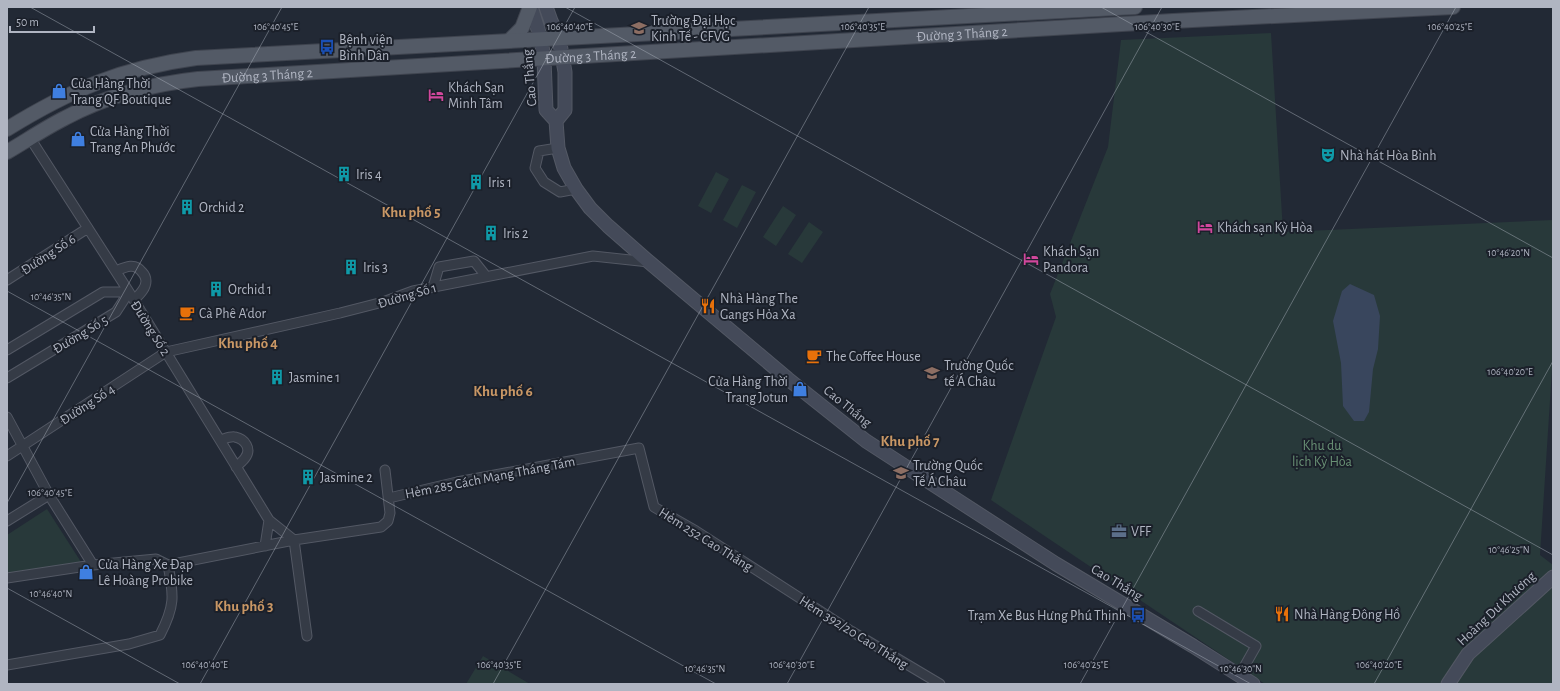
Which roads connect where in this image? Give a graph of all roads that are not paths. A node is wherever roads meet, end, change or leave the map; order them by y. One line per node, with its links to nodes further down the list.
1 (530, 7): 6 (street, Cao Thắng); 7 (main road)
2 (546, 7): 5 (street)
3 (1135, 7): 5 (main road, Đường 3 Tháng 2)
4 (1453, 7): 8 (main road, Đường 3 Tháng 2)
5 (559, 38): 6 (main road, Đường 3 Tháng 2); 8 (street)
6 (542, 39): 7 (main road, Đường 3 Tháng 2); 9 (street, Cao Thắng)
7 (509, 41): 11 (main road, Đường 3 Tháng 2)
8 (563, 58): 9 (main road, Đường 3 Tháng 2); 10 (street)
9 (544, 59): 10 (street, Cao Thắng); 12 (main road, Đường 3 Tháng 2)
10 (556, 121): 13 (street, Cao Thắng)
11 (7, 129)
12 (30, 138): 14 (main road, Đường 3 Tháng 2); 16 (street, Đường Số 2)
13 (558, 148): 15 (street, Cao Thắng); 15 (street)
14 (7, 152)
15 (576, 189): 17 (street, Cao Thắng)
16 (88, 228): 18 (street, Đường Số 2); 20 (street, Đường Số 6)
17 (649, 262): 19 (street, Đường Số 1); 48 (street, Cao Thắng)
18 (116, 271): 22 (street, Đường Số 2); 23 (street)
19 (486, 276): 21 (street, Đường Số 1); 21 (street)
20 (7, 280)
21 (433, 287): 25 (street, Đường Số 1)
22 (129, 292): 23 (street, Đường Số 2); 24 (street, Đường Số 5); 26 (street, Đường Số 5)
23 (134, 300): 25 (street, Đường Số 2)
24 (7, 350)
25 (166, 352): 28 (street, Đường Số 2); 29 (street, Đường Số 4)
26 (7, 378)
27 (7, 417): 29 (street)
28 (220, 440): 32 (street, Đường Số 2); 32 (street)
29 (23, 446): 31 (street, Đường Số 4); 34 (street)
30 (639, 448): 35 (street, Hẻm 285 Cách Mạng Tháng Tám); 44 (street, Hẻm 252 Cao Thắng)
31 (7, 456)
32 (236, 467): 36 (street, Đường Số 2)
33 (385, 470): 35 (street)
34 (49, 495): 37 (street); 40 (street)
35 (389, 498): 38 (street, Hẻm 285 Cách Mạng Tháng Tám)
36 (269, 520): 38 (street, Đường Số 2); 39 (street)
37 (7, 521)
38 (294, 540): 39 (street, Hẻm 285 Cách Mạng Tháng Tám); 46 (street)
39 (265, 546): 41 (street, Hẻm 285 Cách Mạng Tháng Tám)
40 (93, 565): 41 (street); 43 (street)
41 (168, 565): 47 (street)
42 (1553, 577): 51 (street, Hoàng Dư Khương)
43 (7, 578)
44 (789, 591): 49 (street, Hẻm 392/20 Cao Thắng)
45 (1198, 611): 48 (street)
46 (307, 636)
47 (7, 665)
48 (1240, 676): 50 (street, Cao Thắng)
49 (940, 684)
50 (1253, 684)
51 (1448, 684)

